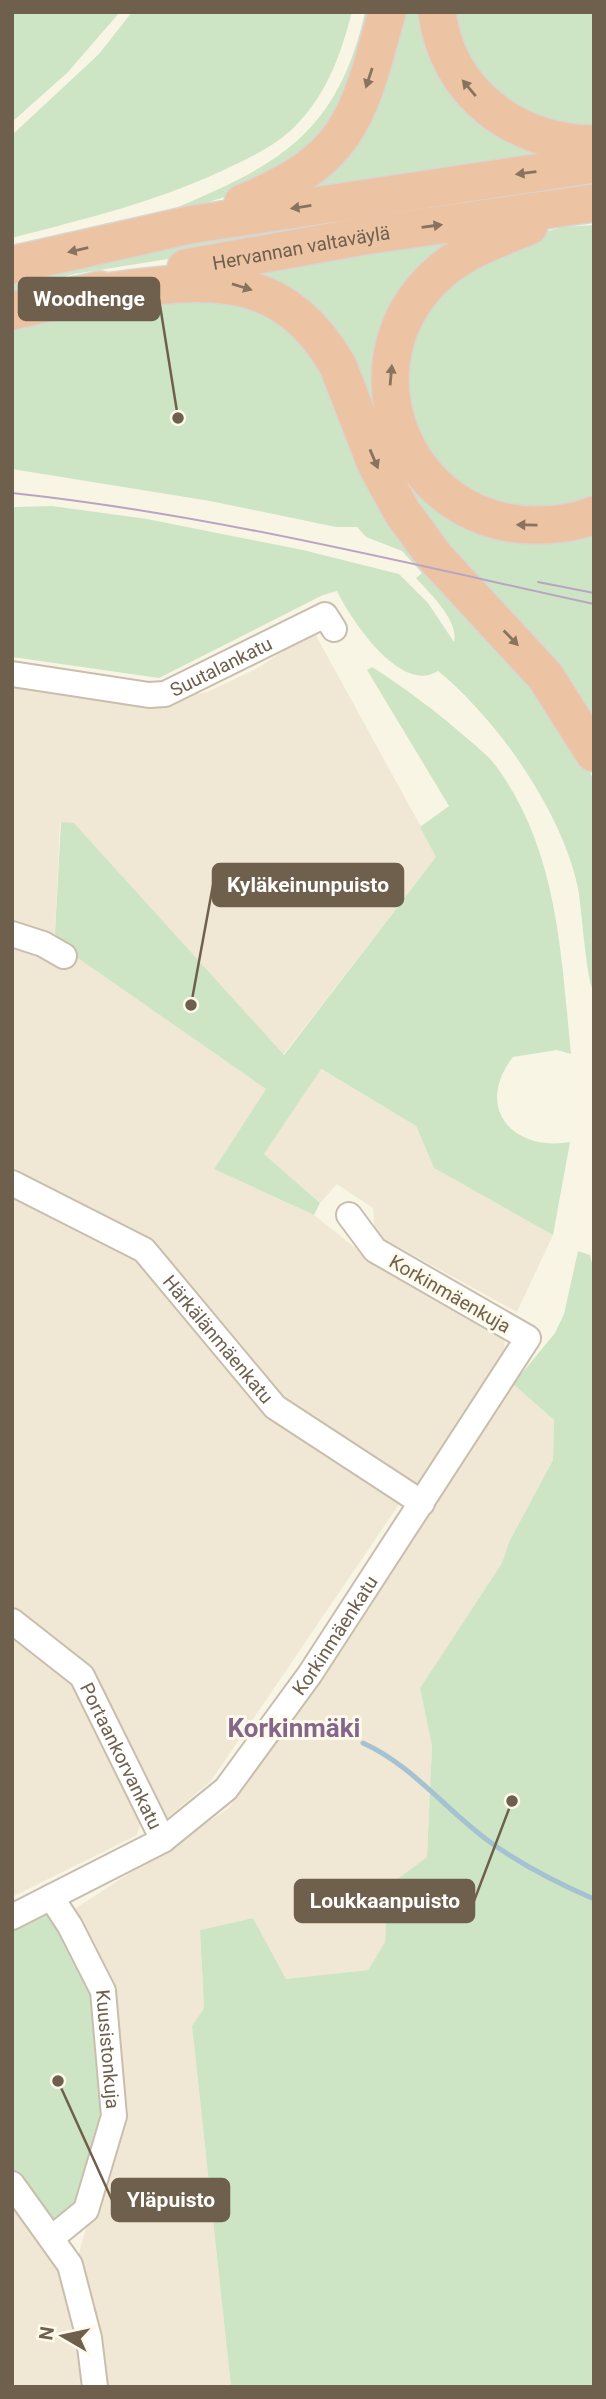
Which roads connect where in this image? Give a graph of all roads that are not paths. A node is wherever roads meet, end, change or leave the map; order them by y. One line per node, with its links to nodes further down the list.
1 (387, 12): 6 (highway, one-way to 6)
2 (437, 12): 3 (highway, one-way to 2)
3 (594, 144)
4 (594, 164): 6 (highway, Hervannan valtaväylä, one-way to 6)
5 (587, 204): 8 (highway, Hervannan valtaväylä, one-way to 5); 9 (highway, one-way to 5)
6 (189, 225): 7 (highway, Hervannan valtaväylä, one-way to 7)
7 (22, 263)
8 (44, 303): 12 (highway, one-way to 12)
9 (594, 515)
10 (334, 629): 11 (street, Suutalankatu)
11 (12, 674)
12 (594, 753)
13 (12, 934): 14 (street)
14 (64, 956)
15 (12, 1183): 18 (street, Härkälänmäenkatu)
16 (349, 1215): 17 (street, Korkinmäenkuja)
17 (528, 1338): 18 (street, Korkinmäenkatu)
18 (422, 1503): 20 (street, Korkinmäenkatu)
19 (12, 1621): 20 (street, Portaankorvankatu)
20 (163, 1840): 21 (street, Korkinmäenkatu)
21 (51, 1897): 22 (street, Korkinmäenkatu); 24 (street, Kuusistonkuja)
22 (12, 1917)
23 (12, 2184): 24 (street)
24 (52, 2237): 25 (street)
25 (95, 2387)

